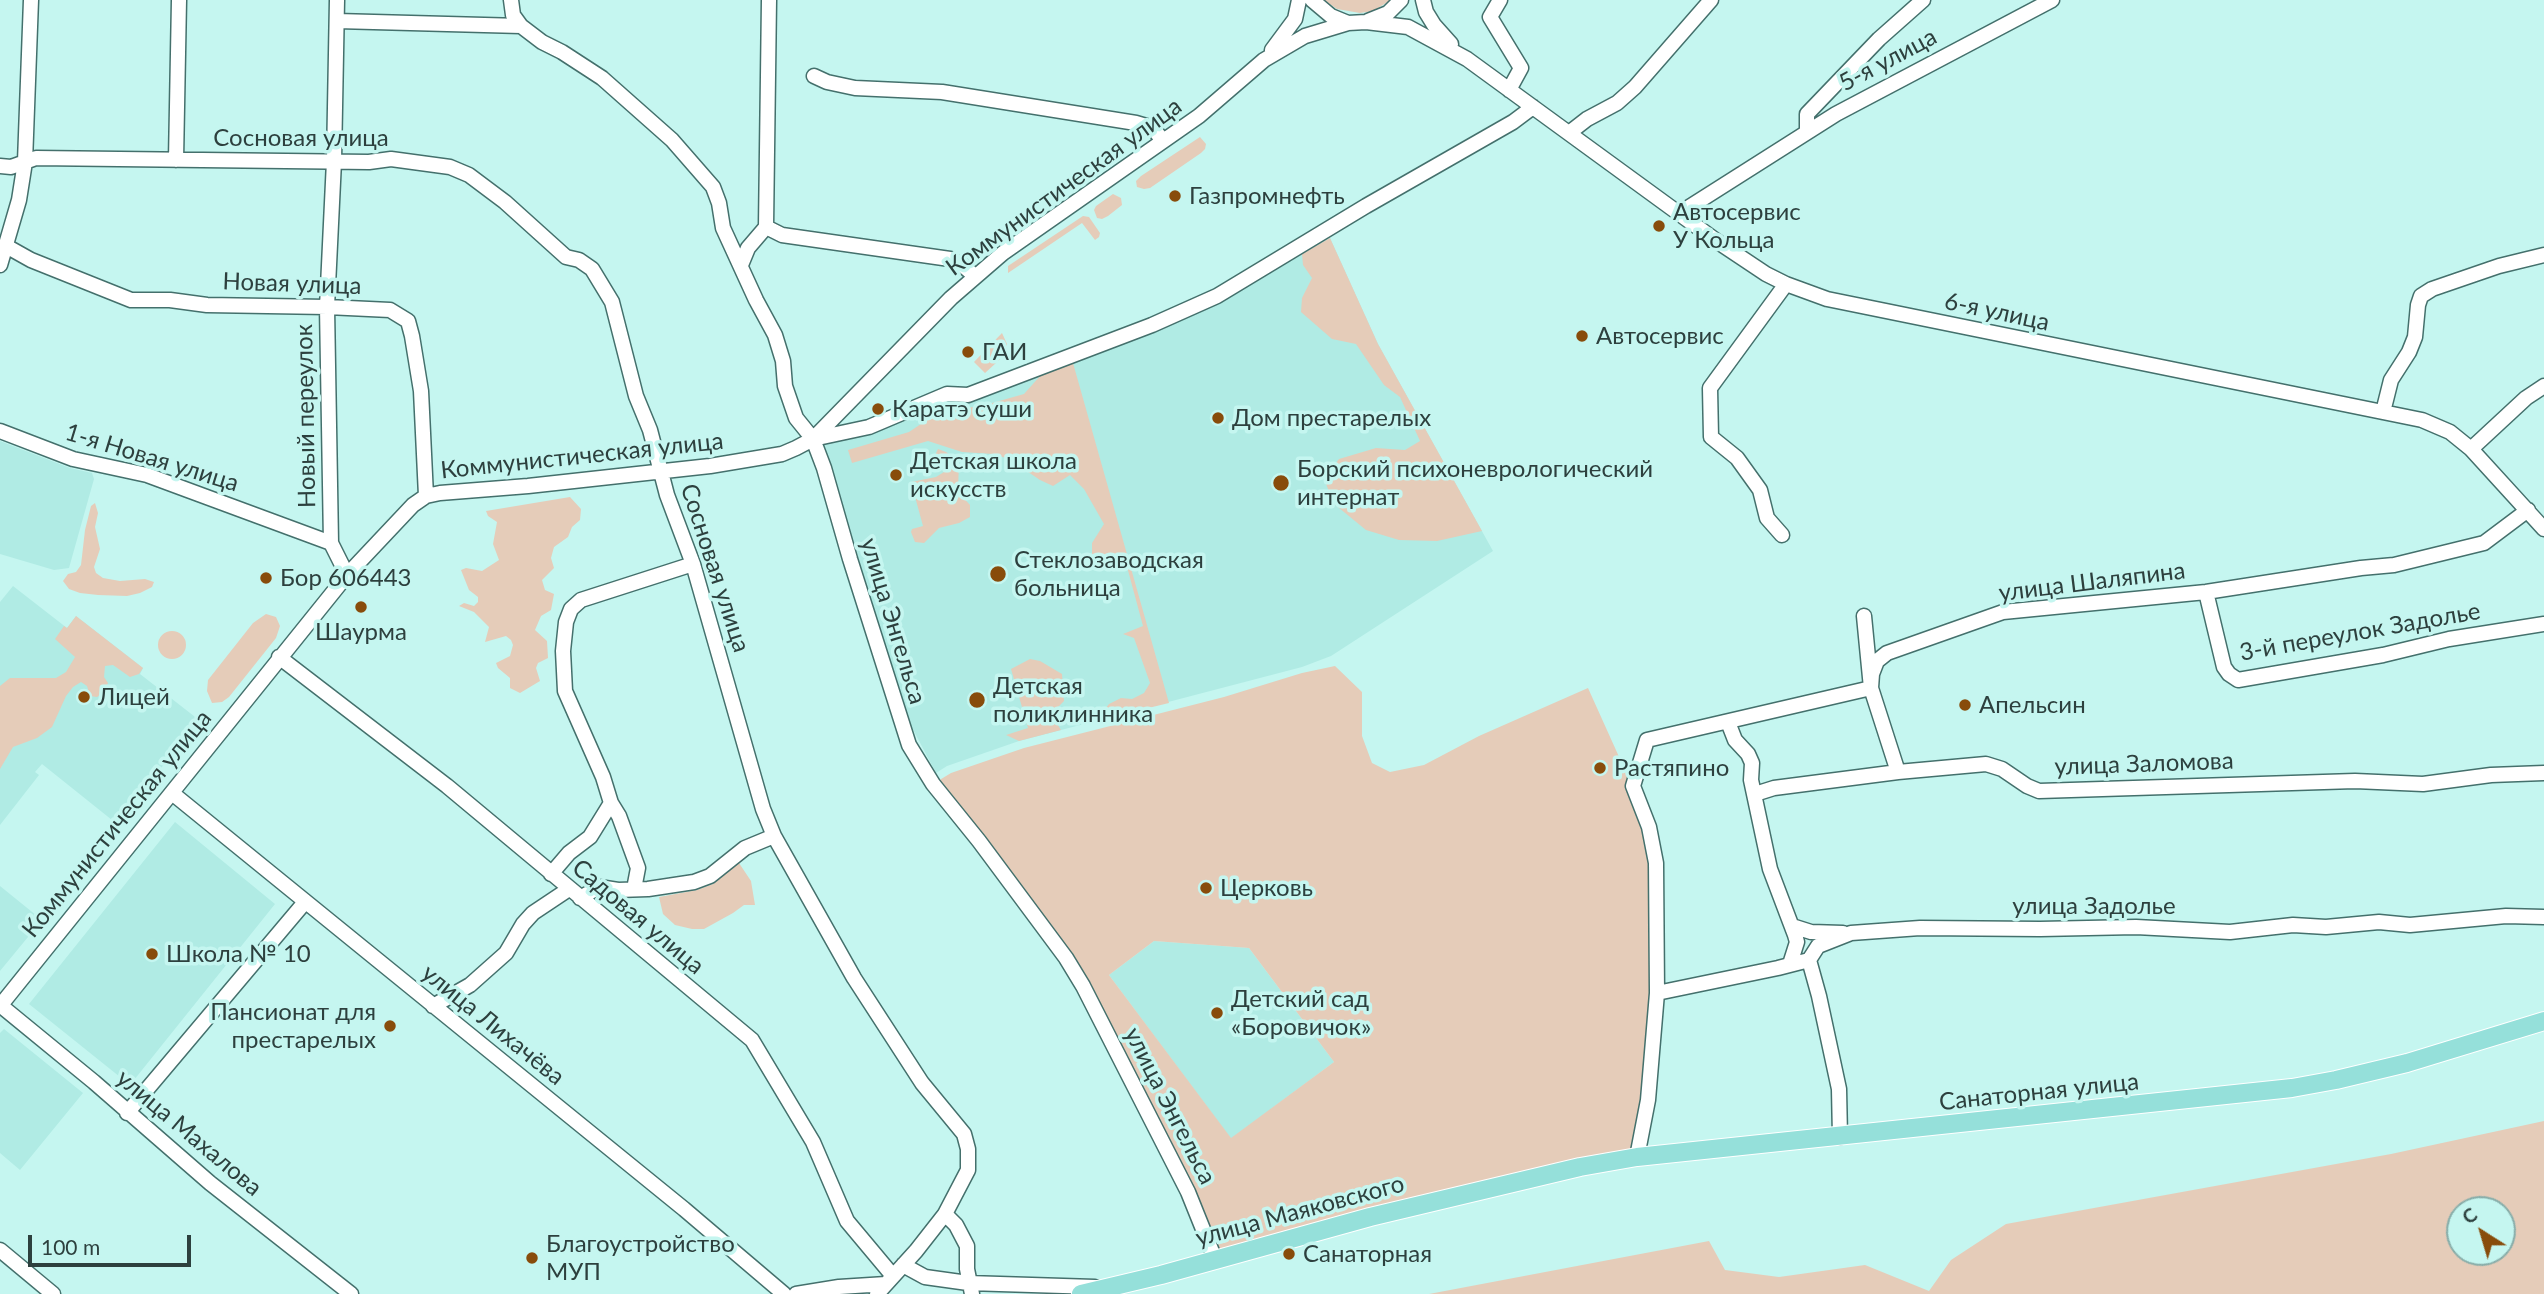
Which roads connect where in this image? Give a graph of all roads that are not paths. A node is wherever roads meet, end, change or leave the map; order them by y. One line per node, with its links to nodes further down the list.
1 (31, 0): 28 (street)
2 (178, 0): 26 (street)
3 (337, 0): 14 (street, Новый переулок)
4 (511, 0): 17 (street)
5 (769, 0): 31 (street)
6 (1299, 0): 18 (street, Коммунистическая улица)
7 (1312, 0): 16 (street)
8 (1401, 0): 15 (street)
9 (1423, 0): 19 (street)
10 (1500, 0): 21 (street)
11 (1711, 0): 24 (street)
12 (1923, 0): 23 (street)
13 (2052, 0): 23 (street, 5-я улица)
14 (338, 21): 17 (street); 27 (street, Новый переулок)
15 (1366, 22): 16 (street, Коммунистическая улица); 19 (street, Коммунистическая улица)
16 (1348, 23): 18 (street, Коммунистическая улица)
17 (521, 26): 35 (street, улица Энгельса)
18 (1264, 60): 25 (street, Коммунистическая улица)
19 (1467, 60): 21 (street, 6-я улица)
20 (814, 76): 25 (street)
21 (1509, 90): 22 (street, 6-я улица)
22 (1533, 107): 24 (street, 6-я улица); 42 (street)
23 (1807, 131): 30 (street, 5-я улица)
24 (1569, 133): 30 (street, 6-я улица)
25 (1163, 141): 36 (street, Коммунистическая улица)
26 (176, 160): 27 (street, Сосновая улица); 28 (street, Сосновая улица)
27 (334, 161): 38 (street, Новый переулок); 44 (street, Сосновая улица)
28 (25, 162): 29 (street, Сосновая улица); 32 (street)
29 (0, 166)
30 (1680, 214): 37 (street, 6-я улица)
31 (766, 228): 35 (street); 36 (street)
32 (6, 246): 34 (street); 38 (street, Новая улица)
33 (2544, 254): 40 (street)
34 (0, 265)
35 (741, 265): 42 (street, улица Энгельса)
36 (975, 276): 42 (street, Коммунистическая улица)
37 (1786, 284): 40 (street, 6-я улица); 48 (street)
38 (327, 307): 45 (street, Новая улица); 49 (street, Новый переулок)
39 (2544, 386): 43 (street)
40 (2383, 412): 43 (street, 6-я улица)
41 (0, 431): 49 (street, 1-я Новая улица)
42 (813, 439): 44 (street, Коммунистическая улица); 83 (street, улица Энгельса)
43 (2471, 449): 46 (street, 6-я улица)
44 (661, 471): 45 (street, Коммунистическая улица); 50 (street, Сосновая улица)
45 (426, 496): 51 (street, Коммунистическая улица)
46 (2528, 510): 47 (street, 6-я улица); 52 (street, улица Шаляпина)
47 (2544, 529)
48 (1782, 536)
49 (331, 543): 51 (street, Новый переулок)
50 (693, 564): 62 (street); 63 (street, Сосновая улица)
51 (347, 575): 55 (street, Коммунистическая улица)
52 (2206, 592): 54 (street, 3-й переулок Задолье); 56 (street, улица Шаляпина)
53 (1864, 616): 56 (street)
54 (2544, 624)
55 (279, 657): 60 (street, Коммунистическая улица); 64 (street, Садовая улица)
56 (1871, 688): 57 (street); 58 (street)
57 (1728, 722): 61 (street); 73 (street)
58 (1898, 772): 59 (street, улица Заломова); 61 (street, улица Заломова)
59 (2544, 773)
60 (172, 793): 67 (street, улица Лихачёва); 74 (street, Коммунистическая улица)
61 (1755, 794): 69 (street)
62 (611, 803): 64 (street); 65 (street)
63 (774, 836): 65 (street); 81 (street, Сосновая улица)
64 (551, 874): 66 (street, Садовая улица)
65 (634, 889): 66 (street)
66 (574, 894): 75 (street); 84 (street, Садовая улица)
67 (306, 902): 75 (street, улица Лихачёва); 77 (street)
68 (2544, 917): 70 (street, улица Задолье)
69 (1792, 926): 70 (street); 72 (street)
70 (1850, 933): 71 (street, улица Задолье)
71 (1809, 960): 72 (street, улица Задолье); 78 (street)
72 (1790, 964): 73 (street, улица Задолье)
73 (1657, 993): 79 (street)
74 (0, 1006): 77 (street, улица Махалова)
75 (433, 1006): 89 (street, улица Лихачёва)
76 (2544, 1021): 78 (main road, Санаторная улица)
77 (127, 1113): 88 (street, улица Махалова)
78 (1840, 1136): 79 (main road, Санаторная улица)
79 (1637, 1157): 80 (main road, Санаторная улица)
80 (1533, 1177): 83 (main road, улица Маяковского)
81 (945, 1214): 84 (street, Сосновая улица); 86 (street)
82 (0, 1250): 87 (street)
83 (1214, 1259): 85 (main road, улица Маяковского)
84 (890, 1280): 86 (street); 90 (street)
85 (1110, 1287): 86 (street); 91 (main road, улица Маяковского)
86 (970, 1289)
87 (53, 1294)
88 (351, 1294)
89 (784, 1294)
90 (796, 1294)
91 (1081, 1294)

